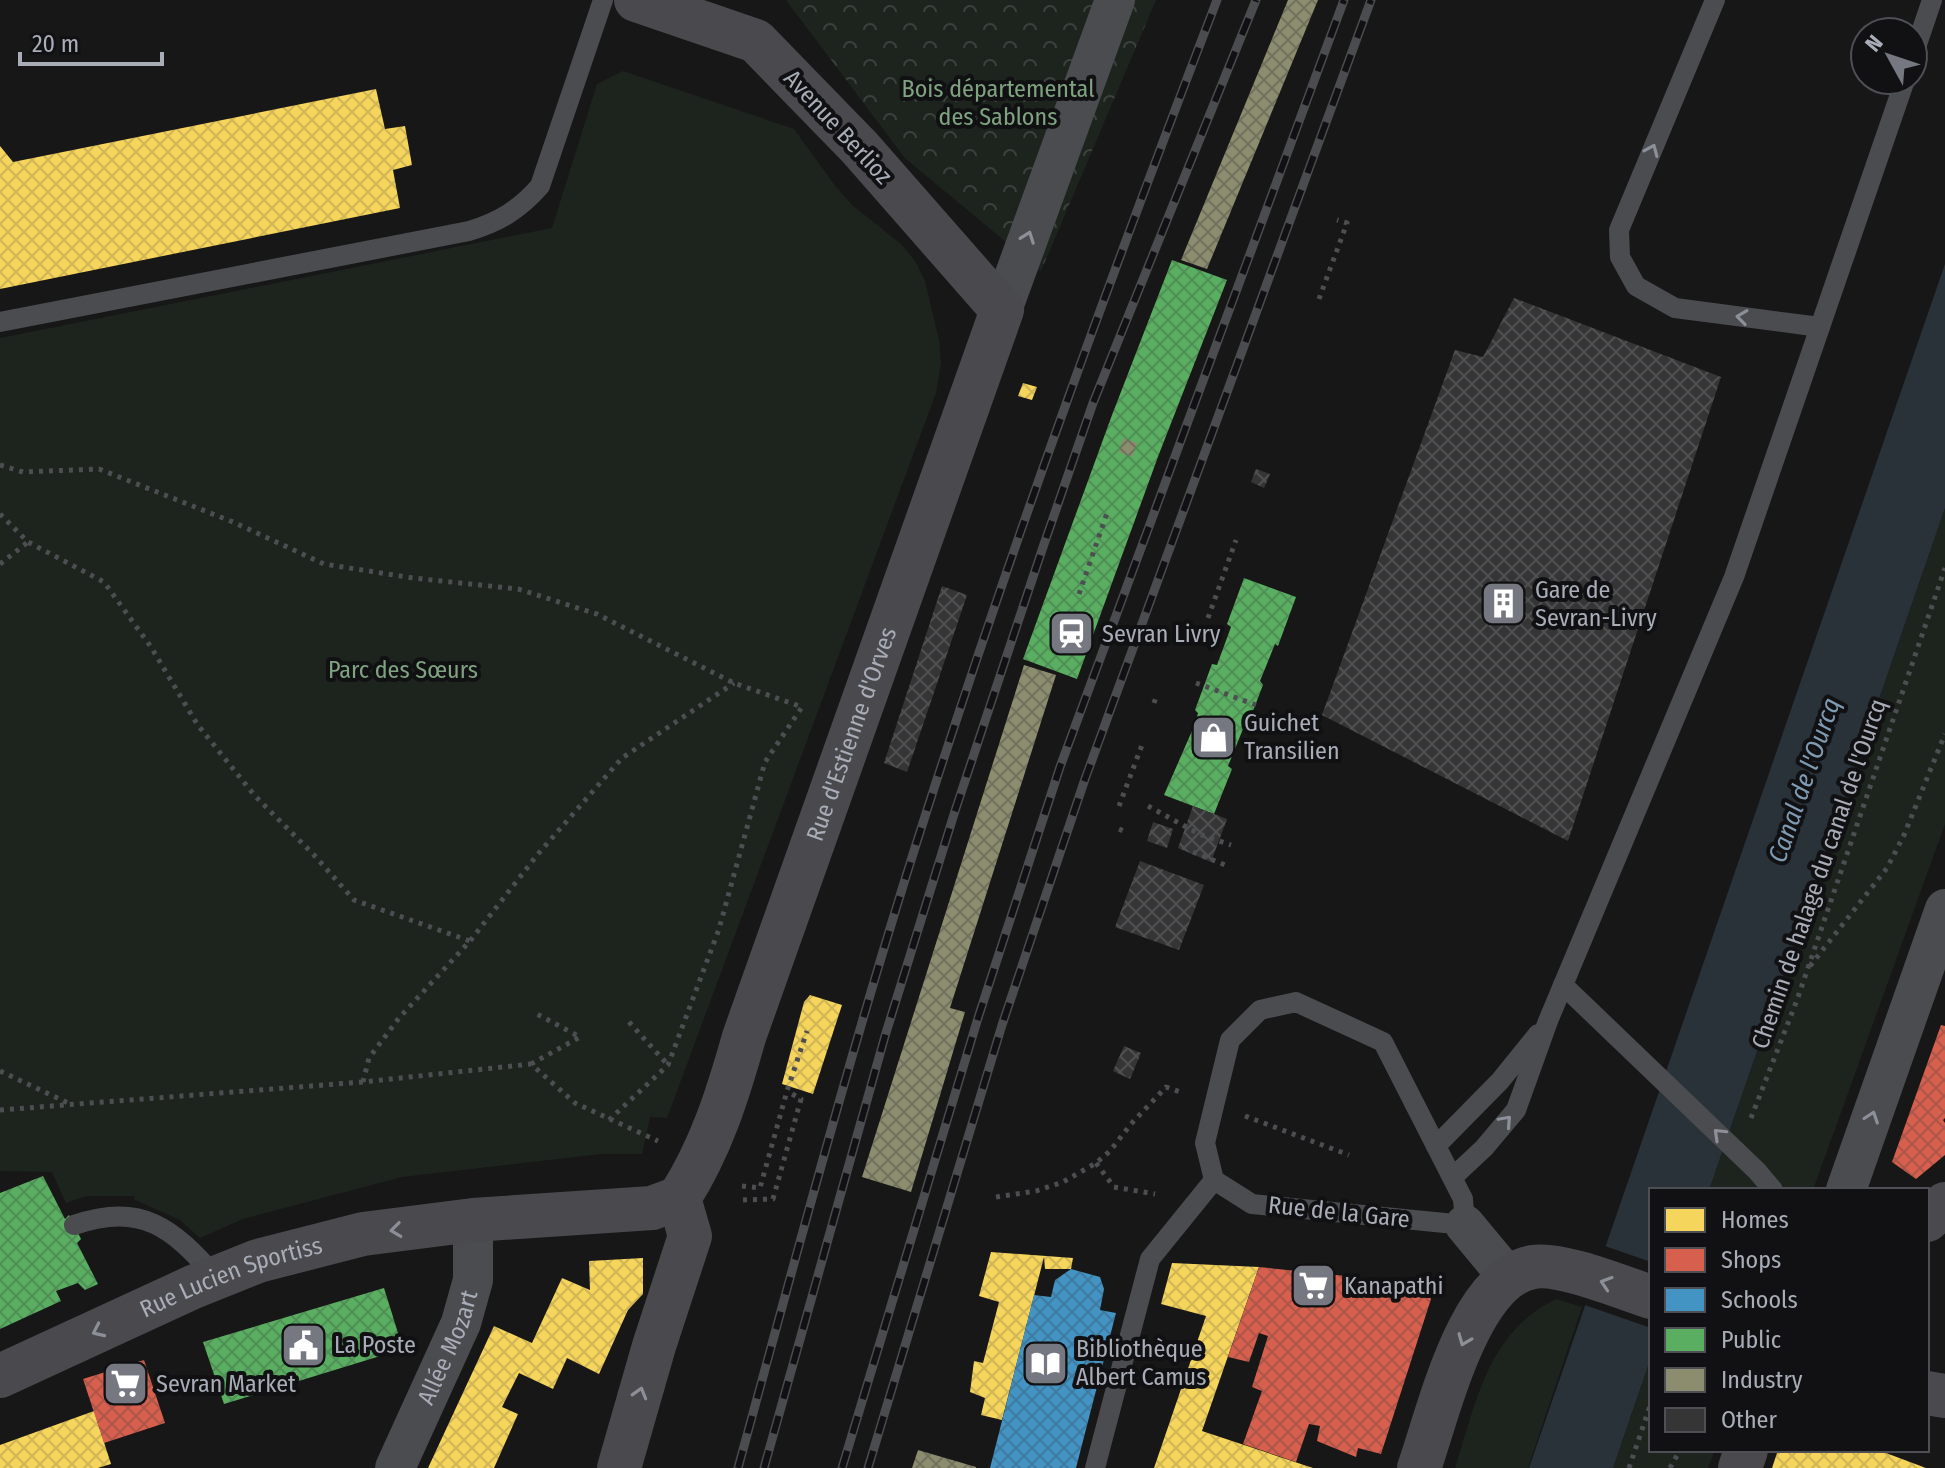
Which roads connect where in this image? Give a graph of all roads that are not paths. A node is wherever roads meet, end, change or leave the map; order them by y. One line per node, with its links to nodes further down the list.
1 (603, 0): 7 (lane)
2 (636, 0): 6 (street, Avenue Berlioz)
3 (1115, 0): 6 (street, Rue d'Estienne d'Orves, one-way to 3)
4 (1715, 0): 8 (lane, one-way to 4)
5 (1899, 96): 8 (lane)
6 (1002, 310): 17 (street, Rue d'Estienne d'Orves)
7 (0, 322)
8 (1820, 327): 10 (lane)
9 (1945, 909): 16 (street, one-way to 9)
10 (1563, 985): 11 (lane); 15 (lane, one-way to 10)
11 (1548, 1021): 12 (lane); 13 (lane, one-way to 11)
12 (1436, 1146): 13 (lane); 14 (lane)
13 (1453, 1177): 22 (lane)
14 (1214, 1180): 22 (lane, Rue de la Gare); 29 (lane)
15 (1771, 1188)
16 (1847, 1188)
17 (679, 1198): 20 (street, Rue Lucien Sportiss); 28 (street, one-way to 17)
18 (1945, 1204): 19 (street)
19 (1929, 1218)
20 (473, 1220): 23 (street, Rue Lucien Sportiss, one-way to 23); 27 (street, Allée Mozart)
21 (74, 1225): 23 (lane)
22 (1465, 1225): 24 (street)
23 (216, 1277): 26 (street, Rue Lucien Sportiss, one-way to 26)
24 (1509, 1278): 25 (street, one-way to 24); 30 (street, one-way to 30)
25 (1649, 1296)
26 (0, 1376)
27 (395, 1468)
28 (619, 1468)
29 (1095, 1468)
30 (1419, 1468)

